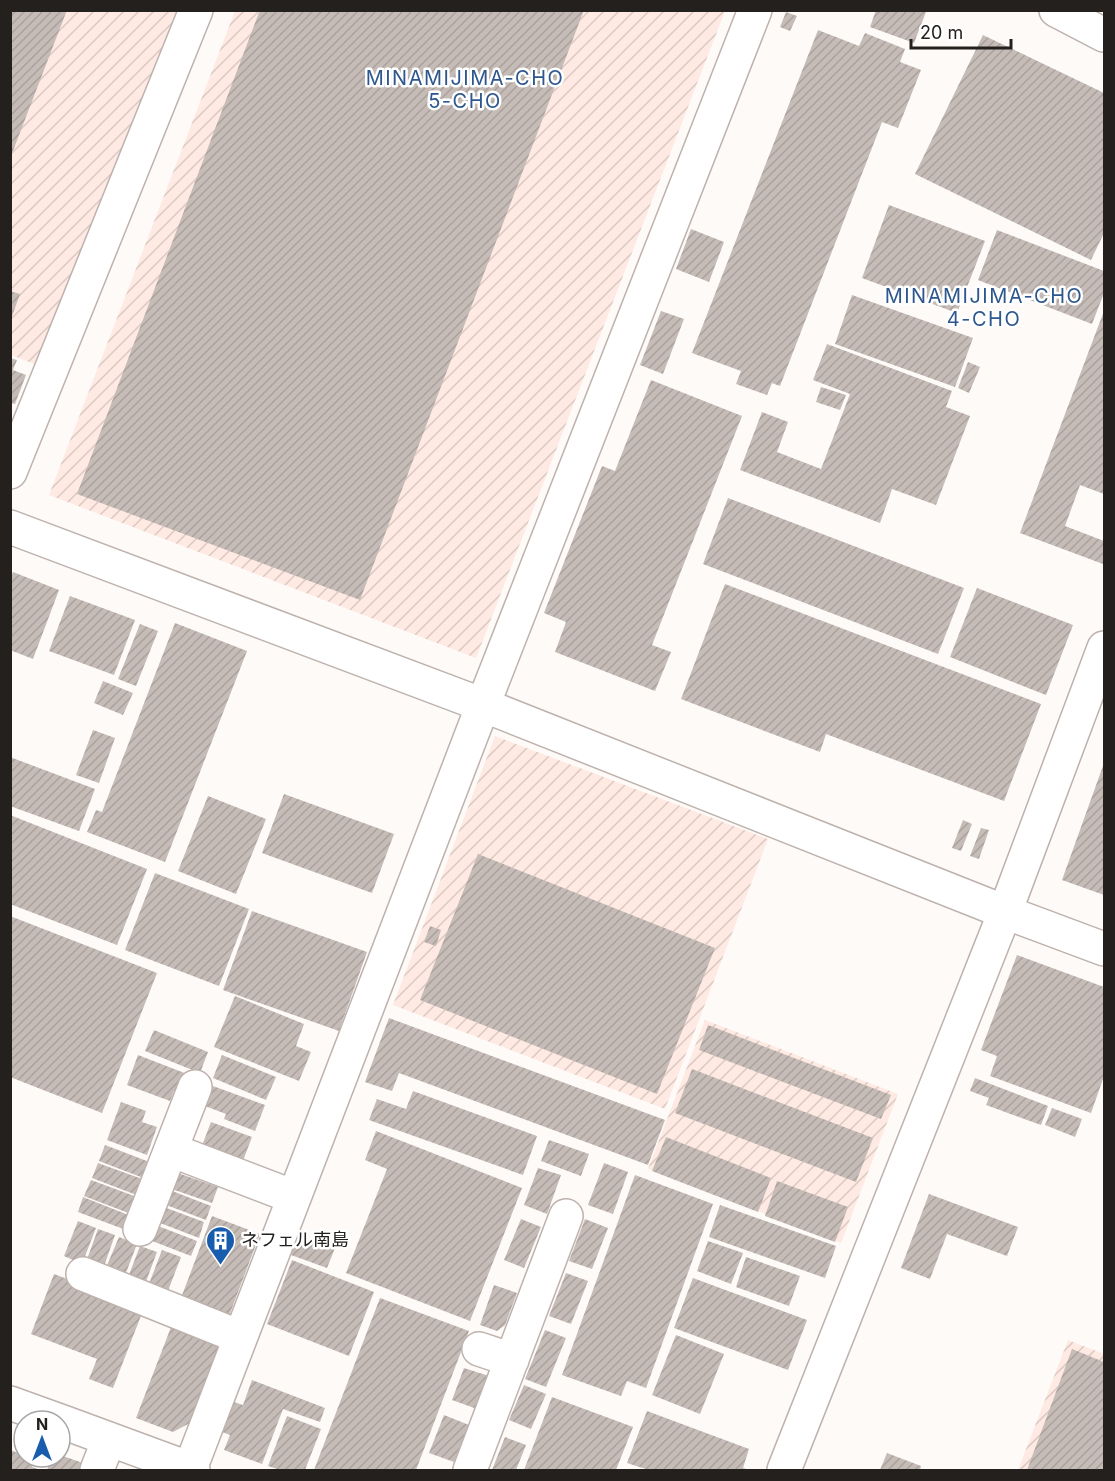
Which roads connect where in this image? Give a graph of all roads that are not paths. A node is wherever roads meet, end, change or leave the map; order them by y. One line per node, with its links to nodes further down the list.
1 (196, 10): 5 (street)
2 (756, 10): 9 (street)
3 (1056, 10): 4 (street)
4 (1104, 34)
5 (19, 423): 6 (street)
6 (10, 472)
7 (10, 526): 9 (street)
8 (1104, 648): 10 (street)
9 (483, 705): 10 (street); 14 (street)
10 (1005, 912): 11 (street); 28 (street)
11 (1104, 949)
12 (195, 1087): 13 (street)
13 (171, 1150): 14 (street); 16 (street)
14 (294, 1197): 18 (street)
15 (566, 1216): 20 (street)
16 (140, 1229)
17 (83, 1274): 18 (street)
18 (240, 1337): 26 (street)
19 (479, 1349): 20 (street)
20 (512, 1360): 27 (street)
21 (10, 1403): 22 (street)
22 (27, 1409)
23 (72, 1425): 24 (street)
24 (109, 1439): 25 (street); 26 (street)
25 (97, 1470)
26 (191, 1470)
27 (470, 1470)
28 (784, 1470)

